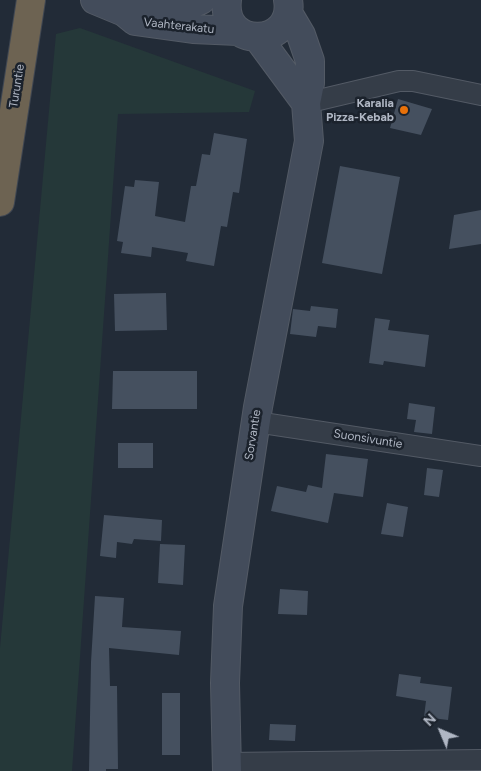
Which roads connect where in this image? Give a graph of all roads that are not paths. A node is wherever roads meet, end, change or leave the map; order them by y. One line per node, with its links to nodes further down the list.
1 (95, 0): 6 (main road, Vaahterakatu)
2 (201, 0): 6 (main road, Vaahterakatu)
3 (227, 0): 7 (main road)
4 (290, 4): 7 (main road); 9 (main road, Sorvantie)
5 (29, 9): 10 (highway, Turuntie)
6 (124, 12): 7 (main road, Vaahterakatu)
7 (248, 34): 9 (main road)
8 (481, 95): 9 (street)
9 (306, 103): 11 (main road, Sorvantie)
10 (0, 202)
11 (256, 422): 12 (street, Suonsivuntie); 14 (main road, Sorvantie)
12 (481, 456)
13 (481, 760): 14 (street)
14 (226, 767)

